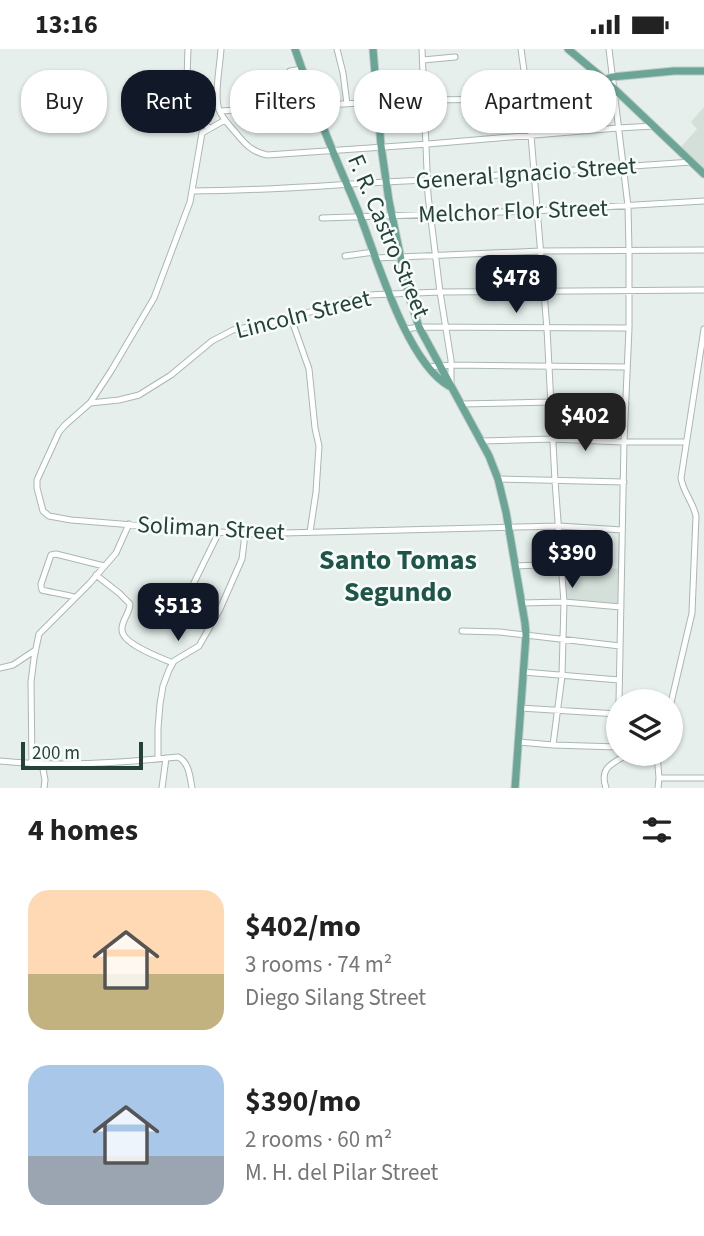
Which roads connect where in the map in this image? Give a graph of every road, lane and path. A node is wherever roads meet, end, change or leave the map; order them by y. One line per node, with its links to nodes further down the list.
1 (188, 49): 13 (street)
2 (221, 49): 28 (street)
3 (295, 49): 12 (main road, F. R. Castro Street)
4 (337, 49): 24 (street)
5 (373, 49): 15 (main road)
6 (422, 49): 11 (street)
7 (521, 49): 17 (street)
8 (568, 49): 18 (main road)
9 (609, 49): 19 (street)
10 (455, 57): 11 (street)
11 (423, 59): 16 (street)
12 (302, 69): 14 (street)
13 (187, 70)
14 (296, 70)
15 (375, 70)
16 (423, 70)
17 (524, 70)
18 (598, 70)
19 (609, 70)
20 (704, 71): 21 (main road)
21 (616, 77)
22 (616, 92): 31 (main road)
23 (340, 104): 24 (street)
24 (347, 104): 25 (street)
25 (354, 104)
26 (616, 109): 32 (street)
27 (230, 110): 28 (street)
28 (219, 111): 29 (street)
29 (225, 120): 30 (street); 41 (street)
30 (216, 124)
31 (654, 126): 32 (street); 42 (main road)
32 (618, 128): 38 (street); 43 (street)
33 (203, 133): 49 (street)
34 (325, 133): 41 (main road, F. R. Castro Street)
35 (380, 133): 40 (main road)
36 (425, 133): 39 (street)
37 (531, 133): 38 (street)
38 (531, 136): 39 (street); 44 (street)
39 (426, 144): 40 (street); 46 (street)
40 (382, 146): 41 (street); 47 (main road)
41 (332, 150): 48 (main road, F. R. Castro Street)
42 (692, 162): 43 (street, General Ignacio Street); 45 (main road)
43 (624, 166): 44 (street, General Ignacio Street); 51 (street)
44 (534, 172): 46 (street, General Ignacio Street); 52 (street)
45 (704, 174)
46 (427, 180): 47 (street, General Ignacio Street); 53 (street)
47 (386, 181): 48 (street, General Ignacio Street); 55 (main road)
48 (347, 185): 49 (street, General Ignacio Street); 54 (main road, F. R. Castro Street)
49 (192, 191): 86 (street)
50 (704, 201): 51 (street, Melchor Flor Street)
51 (628, 206): 52 (street, Melchor Flor Street); 59 (street)
52 (538, 211): 53 (street, Melchor Flor Street); 58 (street)
53 (430, 215): 55 (street, Melchor Flor Street); 62 (street)
54 (360, 216): 55 (street, Melchor Flor Street); 56 (street, Melchor Flor Street); 61 (main road, F. R. Castro Street)
55 (392, 216): 63 (main road)
56 (322, 218)
57 (704, 250): 59 (street)
58 (541, 251): 59 (street); 62 (street); 66 (street)
59 (629, 251): 64 (street)
60 (345, 255): 61 (street)
61 (375, 255): 63 (street); 69 (main road, F. R. Castro Street)
62 (435, 255): 63 (street); 67 (street)
63 (399, 256): 68 (main road)
64 (629, 289): 65 (street, Lincoln Street); 66 (street, Lincoln Street); 73 (street)
65 (704, 290)
66 (544, 291): 67 (street, Lincoln Street); 75 (street)
67 (440, 292): 68 (street, Lincoln Street); 72 (street)
68 (408, 293): 69 (street, Lincoln Street); 71 (main road)
69 (389, 294): 70 (street, Lincoln Street); 74 (main road, F. R. Castro Street)
70 (291, 318): 86 (street, Lincoln Street); 101 (street)
71 (419, 327): 72 (street); 74 (street); 77 (main road)
72 (445, 327): 75 (street); 78 (street)
73 (629, 328): 75 (street); 81 (street)
74 (405, 329): 80 (main road, F. R. Castro Street)
75 (547, 329): 79 (street)
76 (704, 329): 82 (street)
77 (439, 365): 78 (street); 80 (street); 84 (main road)
78 (452, 365): 79 (street); 84 (street)
79 (550, 366): 81 (street); 85 (street)
80 (428, 367): 84 (main road, F. R. Castro Street)
81 (627, 367): 88 (street)
82 (695, 384): 83 (street); 92 (street)
83 (704, 385)
84 (451, 387): 87 (main road)
85 (551, 402): 87 (street); 88 (street); 89 (street)
86 (90, 403): 96 (street, Soliman Street)
87 (460, 404): 90 (main road)
88 (626, 404): 91 (street)
89 (553, 439): 90 (street); 91 (street); 94 (street)
90 (482, 441): 93 (main road)
91 (624, 442): 92 (street); 95 (street)
92 (686, 442): 123 (street)
93 (498, 479): 94 (street); 98 (main road)
94 (555, 481): 95 (street); 97 (street)
95 (624, 482): 99 (street)
96 (129, 524): 100 (street, Soliman Street); 104 (street)
97 (559, 526): 98 (street, Soliman Street); 99 (street, Soliman Street); 103 (street)
98 (509, 527): 101 (street, Soliman Street); 105 (main road)
99 (622, 530): 110 (street)
100 (219, 532): 102 (street, Soliman Street); 111 (street)
101 (310, 532): 102 (street, Soliman Street)
102 (245, 534): 117 (street)
103 (561, 564): 105 (street); 109 (street)
104 (104, 566): 106 (street); 107 (street)
105 (515, 566): 108 (main road)
106 (96, 575): 107 (street); 117 (street)
107 (74, 597): 116 (street)
108 (522, 603): 109 (street); 113 (main road)
109 (564, 603): 110 (street); 114 (street)
110 (621, 607): 115 (street)
111 (181, 609)
112 (462, 631): 113 (street)
113 (526, 635): 114 (street); 119 (main road)
114 (564, 639): 115 (street); 120 (street)
115 (620, 646): 121 (street)
116 (35, 651): 118 (street); 134 (street)
117 (173, 663): 131 (street)
118 (0, 669)
119 (523, 672): 120 (street); 124 (main road)
120 (562, 676): 121 (street); 125 (street)
121 (619, 680): 122 (street)
122 (619, 689)
123 (674, 689)
124 (520, 708): 125 (street); 127 (main road)
125 (557, 709): 126 (street); 128 (street)
126 (606, 713)
127 (519, 742): 128 (street); 142 (main road)
128 (553, 745): 129 (street)
129 (606, 747)
130 (166, 758): 131 (street); 140 (street); 141 (street)
131 (158, 759): 133 (street)
132 (0, 761): 134 (street)
133 (42, 764): 134 (street); 139 (street)
134 (32, 765)
135 (610, 766): 143 (street)
136 (658, 766): 137 (street)
137 (659, 778): 138 (street); 144 (street)
138 (704, 778)
139 (44, 788)
140 (162, 788)
141 (192, 788)
142 (515, 788)
143 (606, 788)
144 (658, 788)

